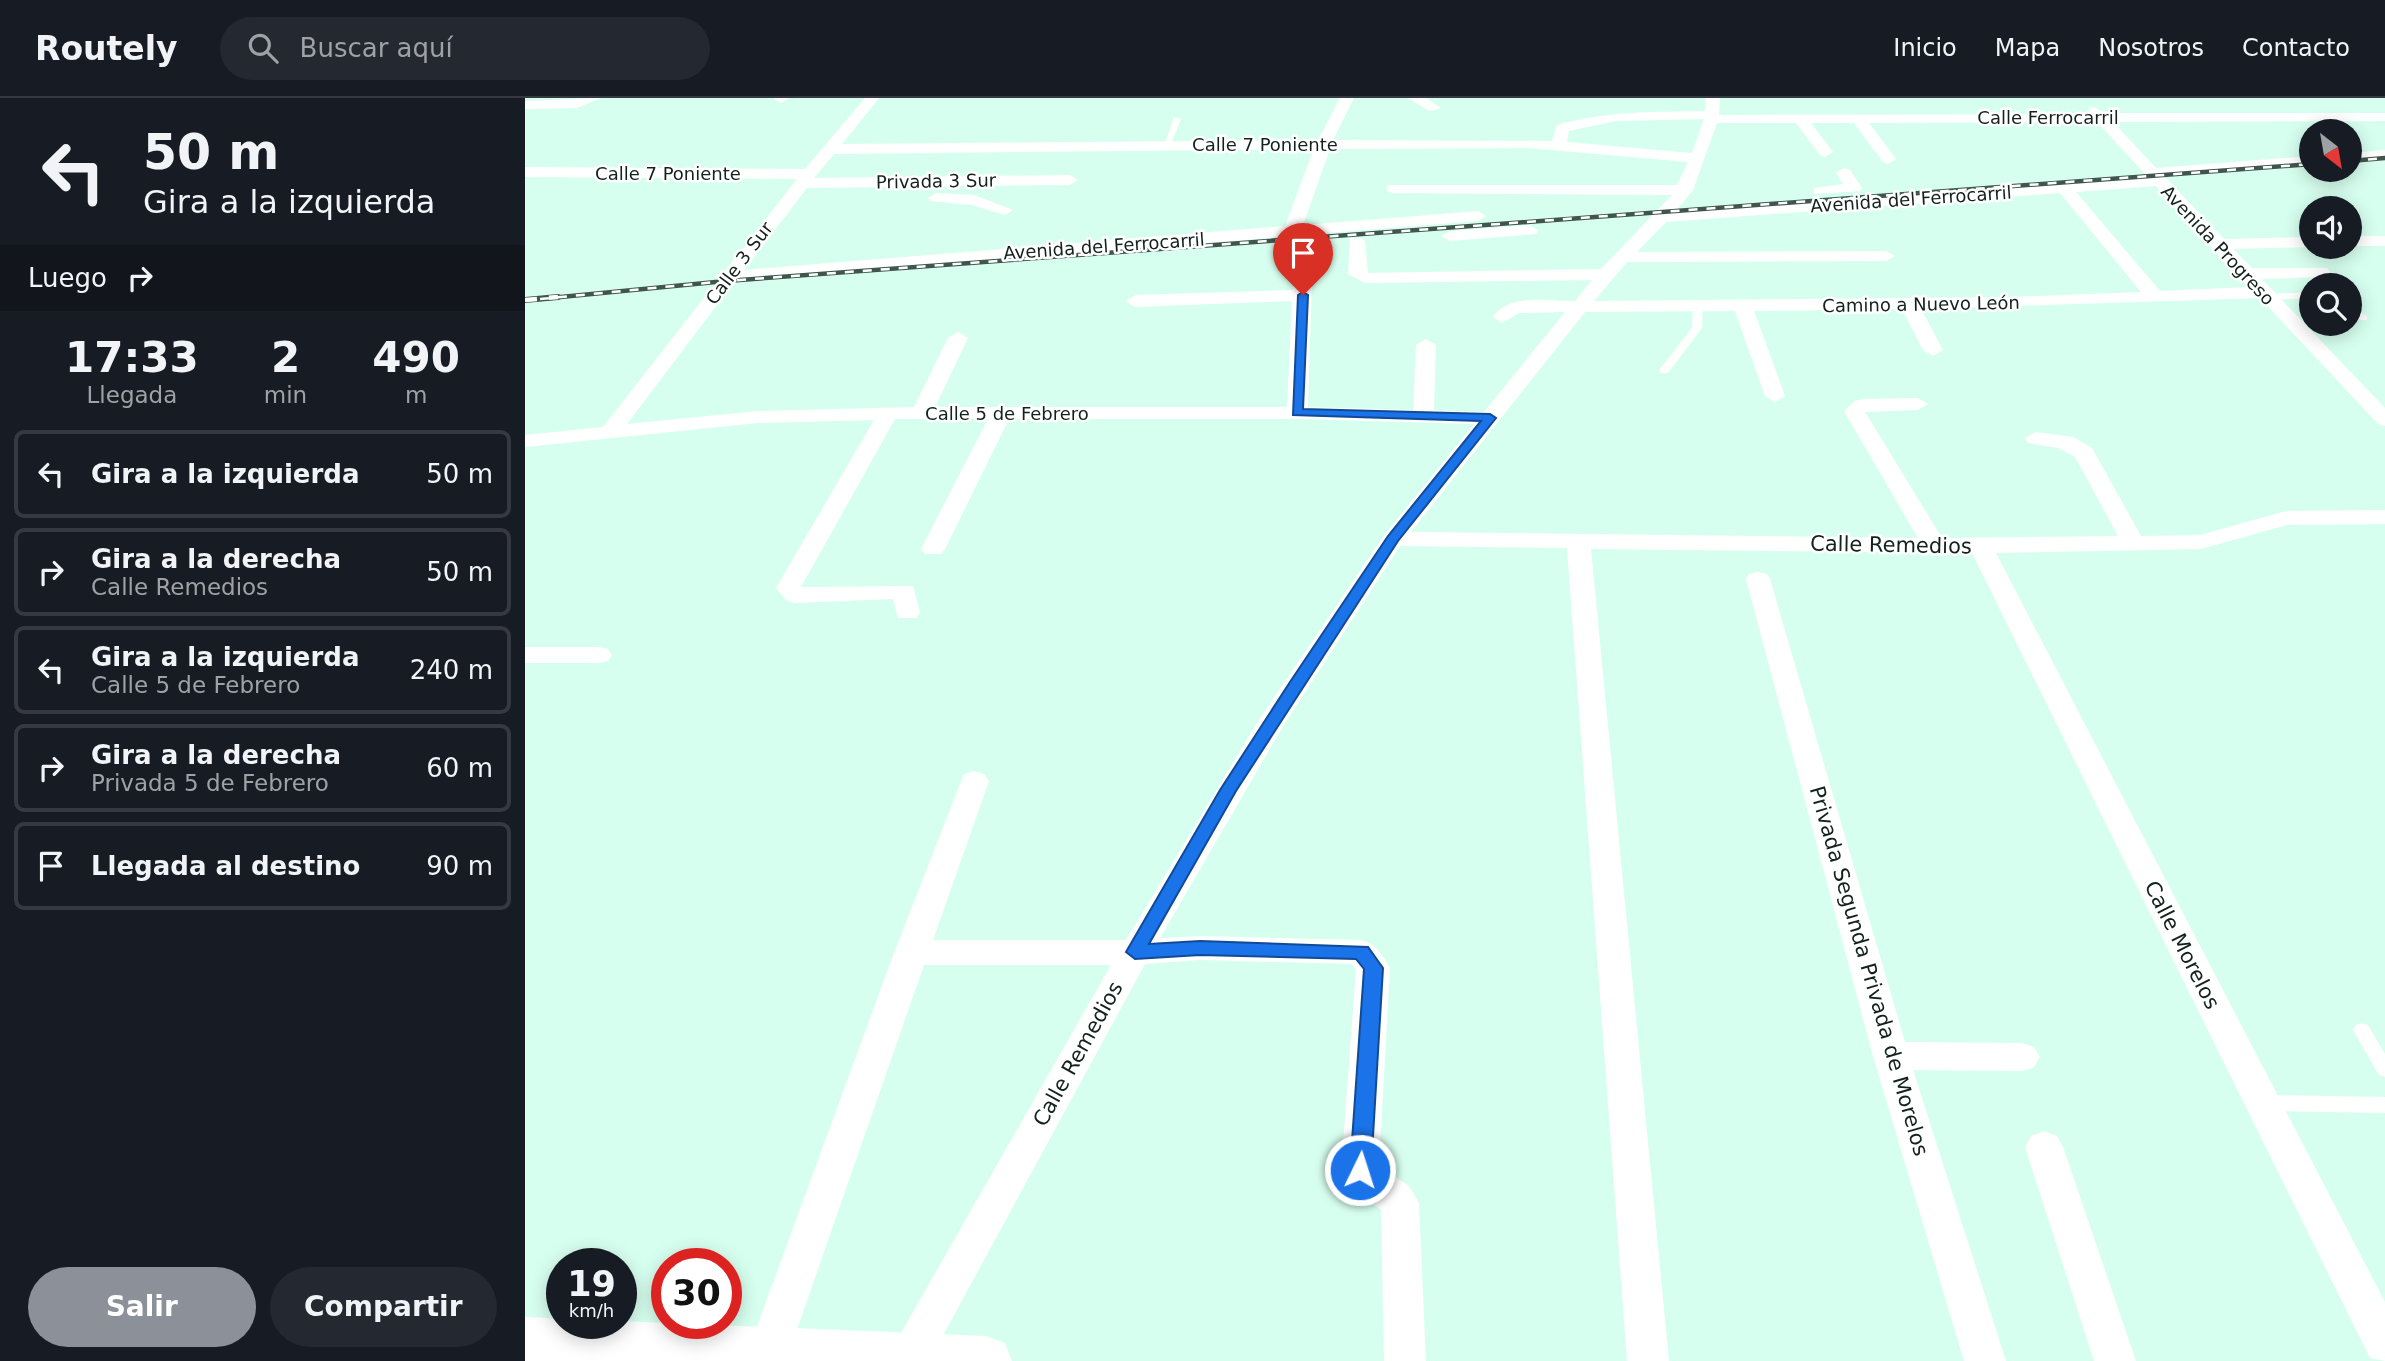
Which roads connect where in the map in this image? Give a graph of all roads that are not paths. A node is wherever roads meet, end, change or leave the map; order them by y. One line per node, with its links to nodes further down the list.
1 (594, 98): 7 (street)
2 (872, 98): 18 (street, Calle 3 Sur)
3 (1347, 98): 16 (street)
4 (1415, 98): 9 (street)
5 (1800, 98): 12 (street)
6 (2083, 98): 13 (street, Avenida Progreso)
7 (525, 104)
8 (1707, 107): 12 (street, Calle Ferrocarril); 17 (street, Calle Ferrocarril); 22 (street, Calle Remedios)
9 (1434, 108)
10 (1847, 114): 12 (street, Calle Ferrocarril); 13 (street, Calle Ferrocarril); 23 (street)
11 (2385, 117): 13 (street, Calle Ferrocarril)
12 (1804, 118): 19 (street)
13 (2099, 118): 27 (street, Avenida Progreso)
14 (1177, 119): 15 (lane)
15 (1167, 144): 16 (street, Calle 7 Poniente); 18 (street, Calle 7 Poniente)
16 (1324, 144): 17 (street, Calle 7 Poniente); 37 (street)
17 (1559, 144): 22 (street, Calle 7 Poniente)
18 (830, 149): 28 (street, Calle 3 Sur)
19 (1825, 152)
20 (2385, 155): 21 (street)
21 (2363, 157)
22 (1698, 158): 33 (street, Calle Remedios)
23 (1888, 159)
24 (2299, 162): 27 (street, Avenida del Ferrocarril)
25 (525, 172): 28 (street, Calle 7 Poniente)
26 (1844, 173): 33 (street)
27 (2156, 177): 31 (street, Avenida del Ferrocarril); 42 (street, Avenida Progreso)
28 (807, 178): 29 (street, Privada 3 Sur); 32 (street, Calle 3 Sur)
29 (1070, 180)
30 (1393, 188): 33 (street)
31 (2064, 188): 33 (street, Avenida del Ferrocarril); 51 (street)
32 (788, 200): 34 (street); 47 (street, Calle 3 Sur)
33 (1675, 203): 44 (street, Calle Remedios)
34 (1005, 210)
35 (1478, 216): 37 (street, Avenida del Ferrocarril)
36 (1530, 230): 41 (street)
37 (1298, 239): 41 (street); 47 (street, Avenida del Ferrocarril); 48 (street)
38 (2362, 241): 39 (street)
39 (2385, 241)
40 (2299, 242): 42 (street)
41 (1356, 243): 44 (street)
42 (2218, 244): 46 (street, Avenida Progreso)
43 (1886, 256): 44 (street)
44 (1614, 266): 56 (street, Calle Remedios)
45 (2321, 272): 46 (street)
46 (2245, 274): 49 (street, Avenida Progreso)
47 (730, 276): 71 (street, Calle 3 Sur)
48 (1303, 295): 52 (street); 67 (street)
49 (2264, 295): 50 (lane); 51 (street, Camino a Nuevo León); 68 (street, Avenida Progreso)
50 (2299, 295)
51 (2154, 296): 53 (street, Camino a Nuevo León)
52 (1135, 301)
53 (1909, 304): 55 (street, Camino a Nuevo León); 60 (street)
54 (1698, 306): 55 (street, Camino a Nuevo León); 56 (street, Camino a Nuevo León); 61 (lane)
55 (1744, 306): 62 (street)
56 (1581, 307): 57 (street, Camino a Nuevo León); 70 (street, Calle Remedios)
57 (1502, 317)
58 (958, 338): 65 (street)
59 (1426, 345): 69 (street)
60 (1933, 350)
61 (1664, 371)
62 (1775, 396)
63 (1918, 404): 78 (street)
64 (888, 413): 65 (street, Calle 5 de Febrero); 71 (street, Calle 5 de Febrero); 82 (street)
65 (921, 413): 66 (street, Calle 5 de Febrero)
66 (1002, 413): 67 (street, Calle 5 de Febrero); 80 (street)
67 (1297, 413): 69 (street, Calle 5 de Febrero)
68 (2383, 415)
69 (1423, 416): 70 (street, Calle 5 de Febrero)
70 (1490, 418): 75 (street, Calle Remedios)
71 (610, 432): 73 (street, Calle 5 de Febrero)
72 (2036, 438): 77 (street)
73 (525, 441)
74 (2385, 516): 77 (street, Calle Remedios)
75 (1392, 539): 76 (street, Calle Remedios); 86 (street, Calle Remedios)
76 (1579, 540): 78 (street, Calle Remedios); 101 (street)
77 (2133, 542): 79 (street, Calle Remedios)
78 (1935, 546): 79 (street, Calle Remedios)
79 (1980, 546): 92 (street, Calle Morelos)
80 (933, 549)
81 (1758, 579): 89 (street, Privada Segunda Privada de Morelos)
82 (907, 613)
83 (525, 655): 84 (street)
84 (600, 655)
85 (974, 781): 87 (street)
86 (1135, 952): 87 (street); 98 (street, Calle Remedios); 100 (street)
87 (910, 953): 97 (street)
88 (2362, 1030): 91 (lane)
89 (1892, 1056): 90 (street); 102 (street, Privada Segunda Privada de Morelos)
90 (2022, 1057)
91 (2385, 1070)
92 (2262, 1103): 93 (lane); 96 (street, Calle Morelos)
93 (2385, 1105)
94 (2044, 1147): 103 (street)
95 (525, 1342): 97 (street)
96 (2385, 1344)
97 (769, 1351): 98 (street)
98 (908, 1359): 99 (street)
99 (986, 1361)
100 (1405, 1361)
101 (1648, 1361)
102 (1985, 1361)
103 (2115, 1361)

